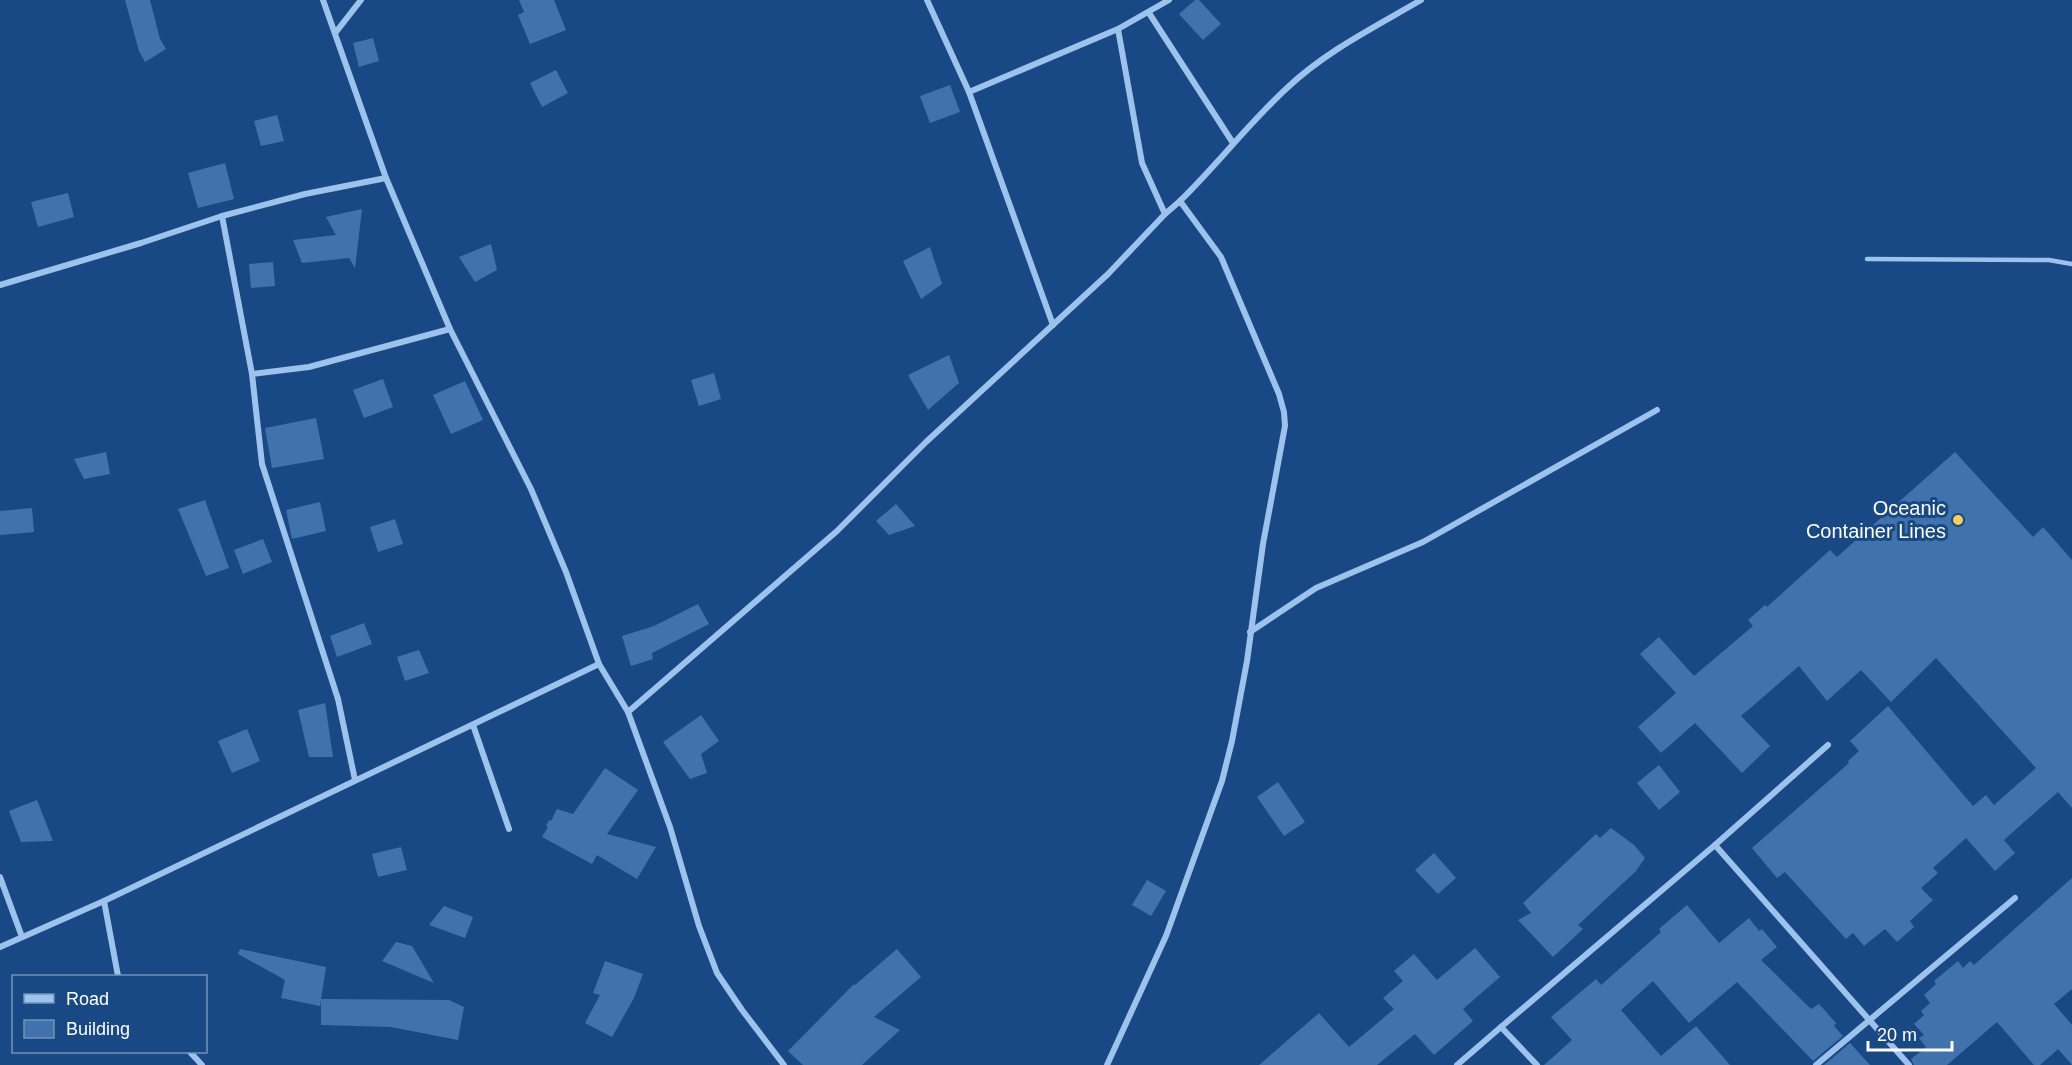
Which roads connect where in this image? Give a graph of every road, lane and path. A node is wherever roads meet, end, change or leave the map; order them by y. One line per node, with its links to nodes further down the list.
1 (323, 0): 8 (street)
2 (361, 0): 8 (street)
3 (927, 0): 9 (street)
4 (1169, 0): 6 (street)
5 (1421, 0): 10 (street)
6 (1149, 13): 7 (street); 10 (street)
7 (1118, 29): 9 (street); 13 (street)
8 (336, 32): 11 (street)
9 (969, 92): 18 (street)
10 (1233, 143): 12 (street)
11 (386, 178): 14 (street); 19 (street)
12 (1180, 201): 13 (street); 22 (street)
13 (1165, 214): 18 (street)
14 (222, 216): 17 (street); 20 (street)
15 (1867, 259): 16 (lane)
16 (2072, 264)
17 (0, 285)
18 (1053, 325): 24 (street)
19 (450, 329): 20 (street); 23 (street)
20 (252, 374): 27 (street)
21 (1657, 410): 22 (street)
22 (1250, 632): 41 (street)
23 (599, 664): 24 (street); 25 (street)
24 (628, 712): 40 (street)
25 (473, 725): 27 (street); 28 (street)
26 (1828, 745): 29 (street)
27 (355, 780): 32 (street)
28 (509, 829)
29 (1715, 845): 36 (street); 37 (street)
30 (0, 877): 33 (street)
31 (2015, 898): 36 (street)
32 (104, 901): 33 (street); 35 (street)
33 (22, 937): 34 (street)
34 (0, 947)
35 (118, 975)
36 (1870, 1021): 44 (street); 45 (street)
37 (1502, 1028): 42 (street); 43 (street)
38 (191, 1053): 39 (street)
39 (202, 1065)
40 (784, 1065)
41 (1107, 1065)
42 (1457, 1065)
43 (1537, 1065)
44 (1816, 1065)
45 (1909, 1065)

